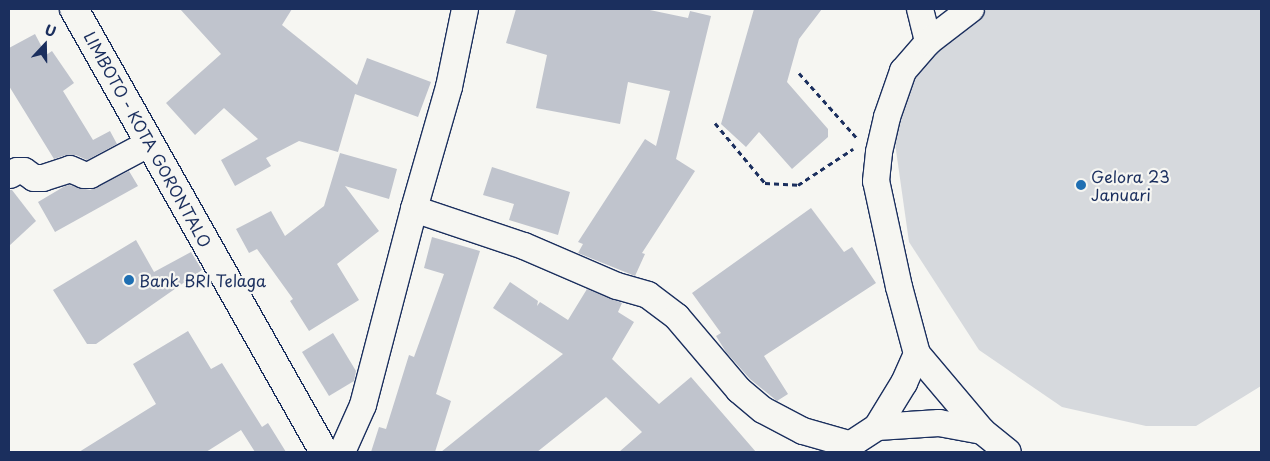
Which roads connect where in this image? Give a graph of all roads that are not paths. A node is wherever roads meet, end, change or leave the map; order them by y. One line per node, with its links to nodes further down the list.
1 (74, 9): 6 (highway, LIMBOTO - KOTA GORONTALO)
2 (465, 9): 8 (street)
3 (920, 9): 5 (street)
4 (971, 9): 5 (street)
5 (928, 42): 9 (street)
6 (150, 143): 7 (street); 13 (highway, LIMBOTO - KOTA GORONTALO)
7 (10, 175)
8 (414, 209): 12 (street); 14 (street)
9 (918, 354): 10 (street); 11 (street)
10 (877, 427): 11 (street); 12 (street)
11 (982, 431): 15 (street)
12 (845, 448)
13 (324, 452)
14 (342, 452)
15 (1008, 452)

